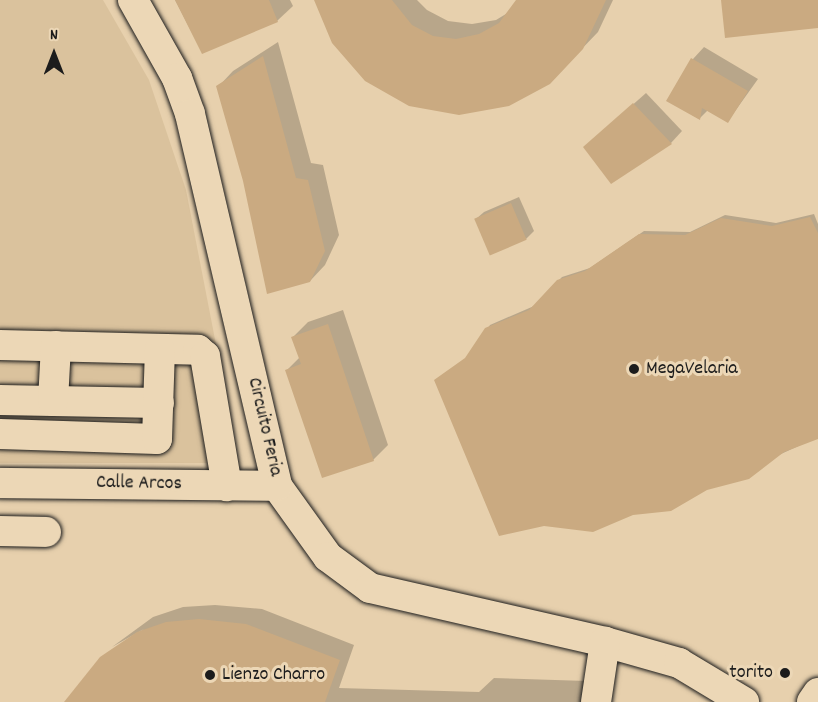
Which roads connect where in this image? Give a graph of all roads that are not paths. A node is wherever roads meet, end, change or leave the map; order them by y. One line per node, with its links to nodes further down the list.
1 (133, 0): 11 (street, Circuito Feria)
2 (0, 345): 3 (street)
3 (56, 346): 4 (street); 6 (street)
4 (160, 350): 7 (street); 10 (street)
5 (0, 400): 6 (street)
6 (53, 401): 7 (street)
7 (159, 403): 8 (street)
8 (0, 434)
9 (0, 483): 10 (street, Calle Arcos)
10 (227, 486): 11 (street, Calle Arcos)
11 (277, 486): 14 (street, Circuito Feria)
12 (0, 531): 13 (street)
13 (46, 532)
14 (605, 642): 16 (street); 17 (street, Circuito Feria)
15 (818, 693): 18 (street)
16 (596, 702)
17 (744, 702)
18 (812, 702)

